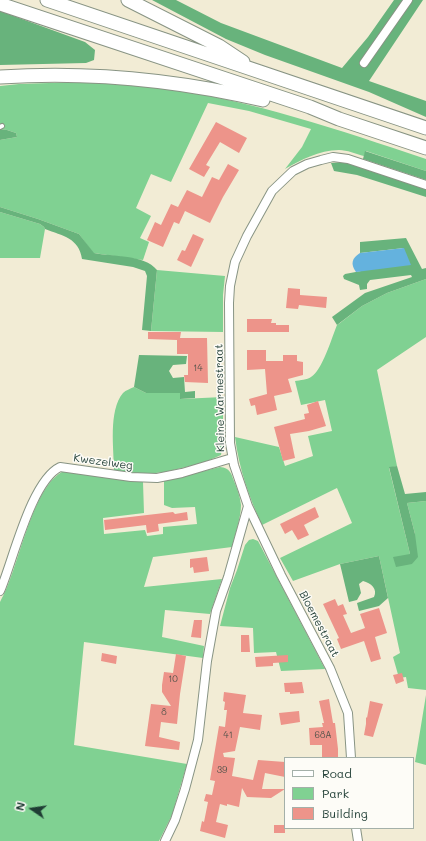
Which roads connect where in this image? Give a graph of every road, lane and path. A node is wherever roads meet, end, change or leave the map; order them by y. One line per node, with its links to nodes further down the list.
1 (47, 0): 6 (highway)
2 (128, 0): 6 (highway)
3 (408, 0): 5 (street)
4 (0, 4): 8 (highway)
5 (364, 63)
6 (258, 72): 9 (highway)
7 (0, 77): 8 (highway)
8 (339, 119): 10 (highway)
9 (426, 128)
10 (426, 148)
11 (426, 185): 12 (street, Kleine Warmestraat)
12 (232, 458): 13 (street, Kleine Warmestraat); 14 (street, Kwezelweg)
13 (248, 506): 15 (street, Bloemestraat); 17 (street)
14 (0, 591)
15 (351, 757)
16 (356, 829): 18 (street)
17 (165, 841)
18 (358, 841)

